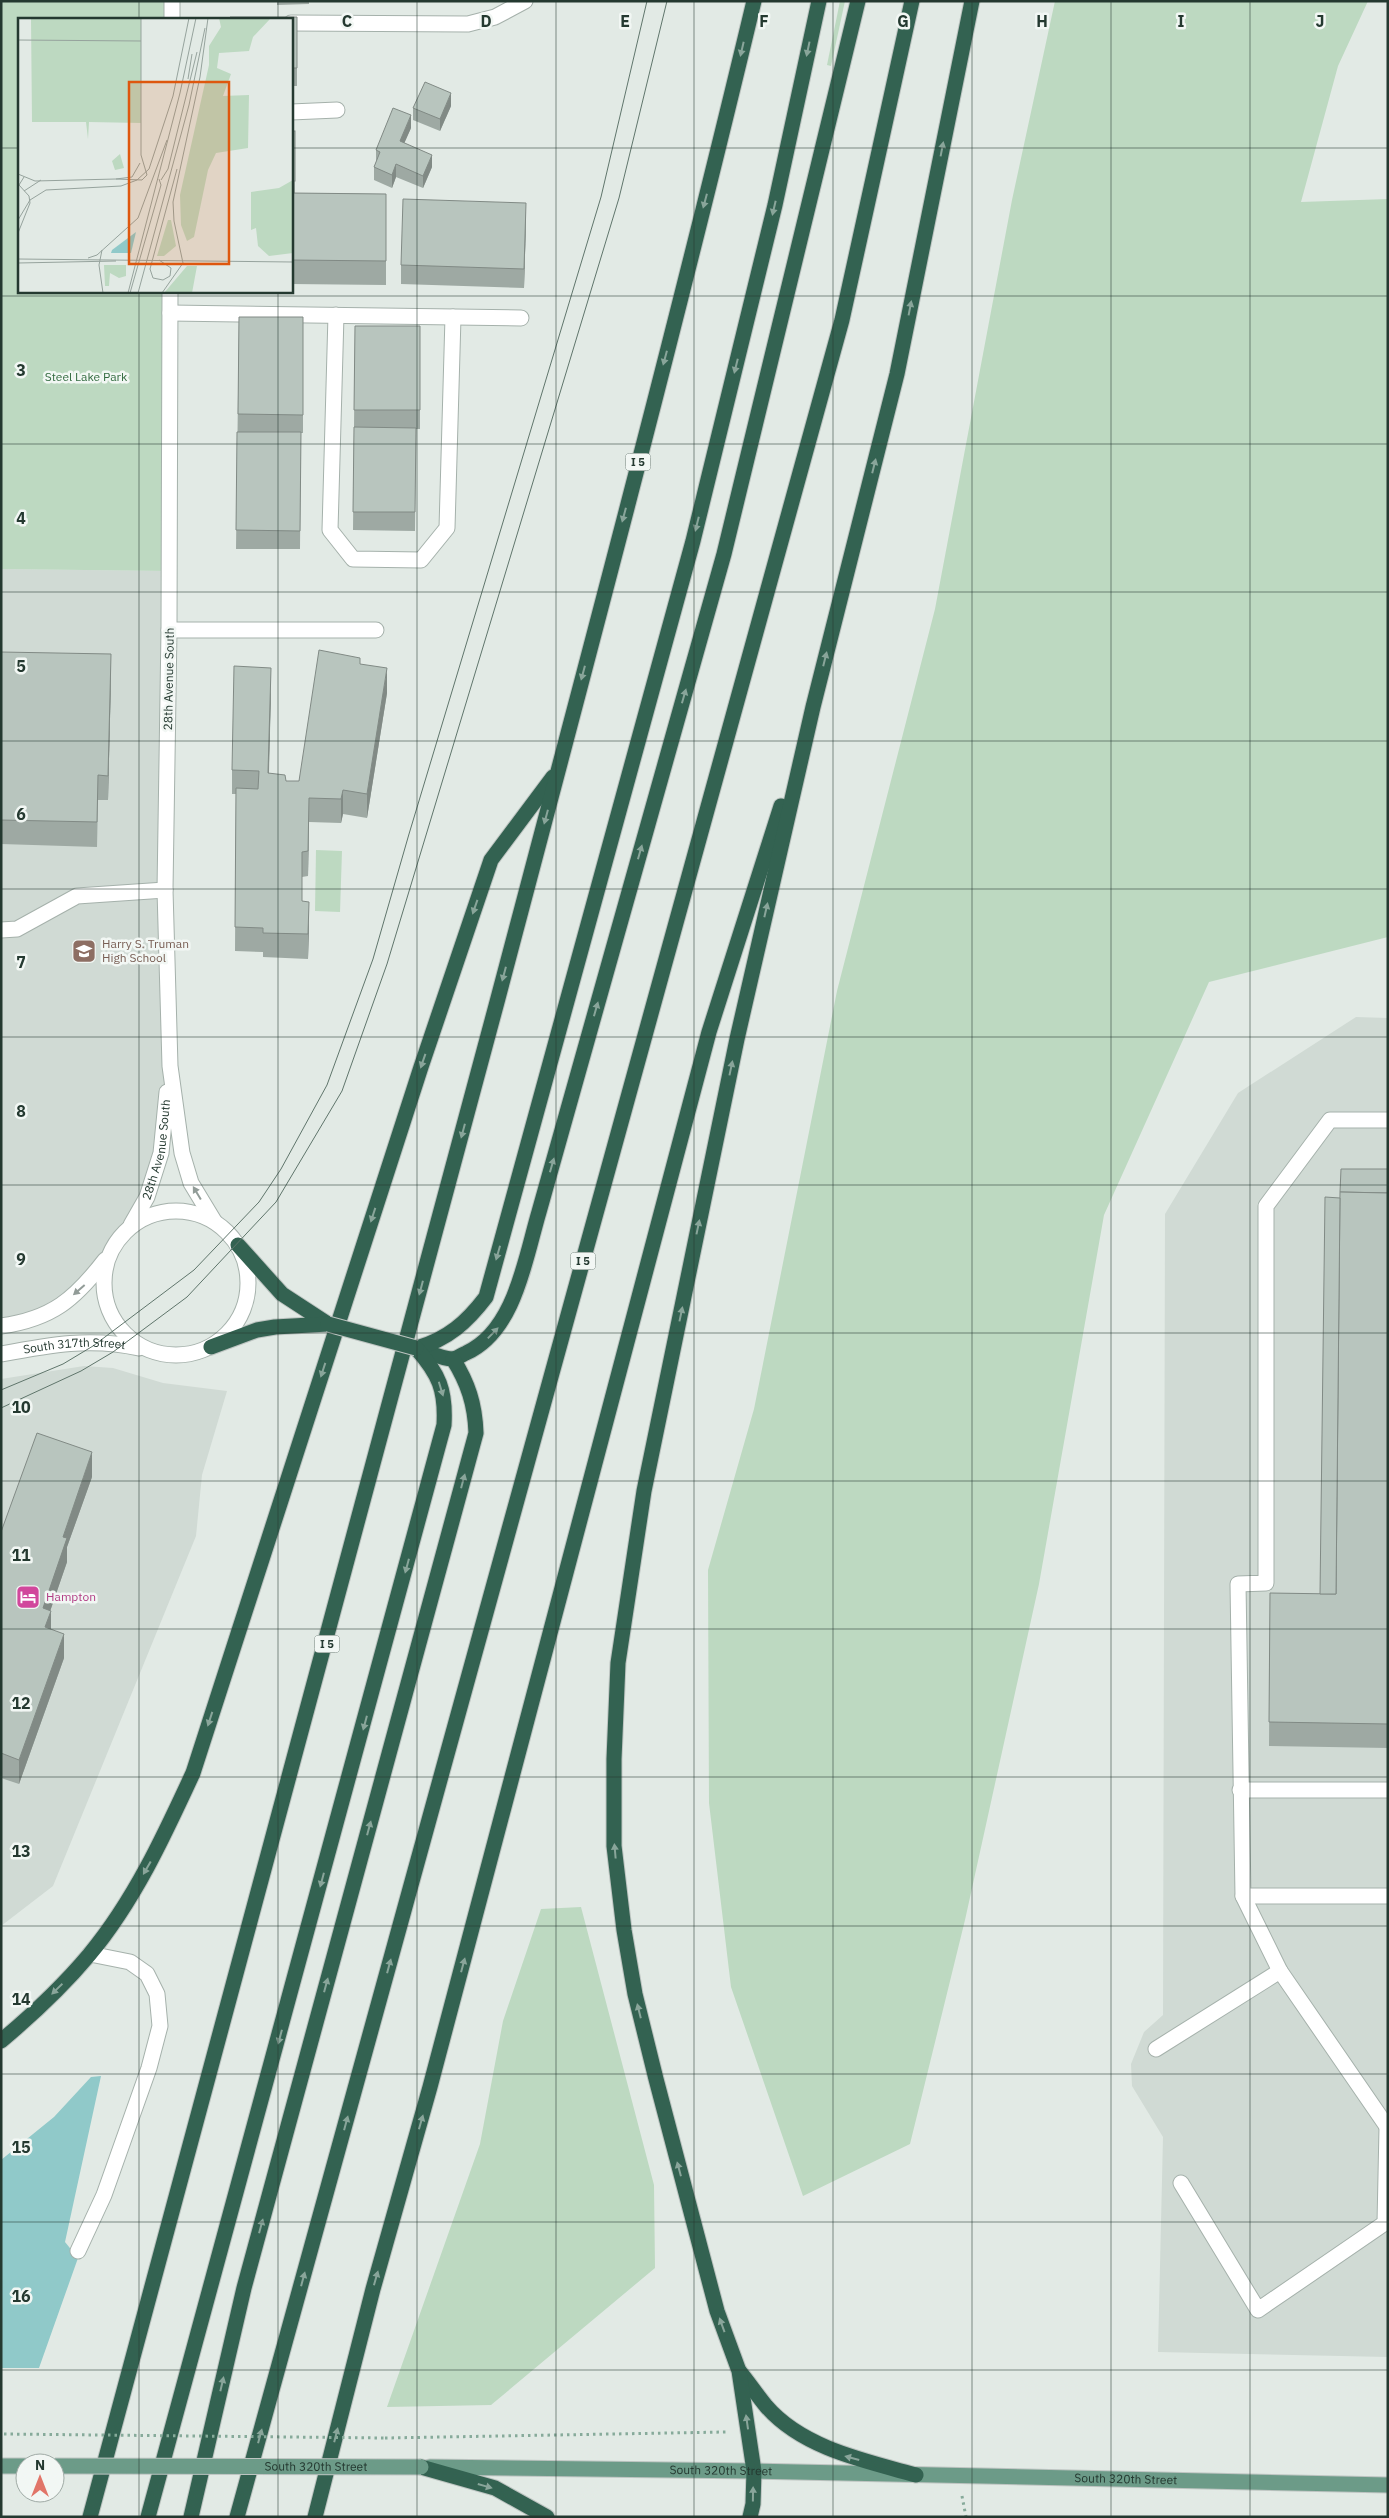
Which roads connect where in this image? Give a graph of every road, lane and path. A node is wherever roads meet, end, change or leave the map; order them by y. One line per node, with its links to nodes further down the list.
1 (172, 1): 8 (street)
2 (525, 1): 9 (street)
3 (754, 1): 20 (highway, I 5, one-way to 20)
4 (819, 1): 32 (highway, one-way to 32)
5 (858, 1): 35 (highway, one-way to 5)
6 (912, 1): 60 (highway, I 5, one-way to 6)
7 (972, 1): 19 (highway, one-way to 7)
8 (172, 18)
9 (292, 23)
10 (337, 110): 11 (street)
11 (292, 112)
12 (170, 292): 13 (street, 28th Avenue South)
13 (170, 313): 14 (street); 17 (street, 28th Avenue South)
14 (336, 315): 15 (street); 15 (street)
15 (453, 317): 16 (street)
16 (521, 318)
17 (170, 630): 18 (street); 21 (street, 28th Avenue South)
18 (376, 630)
19 (813, 707): 47 (highway, one-way to 19); 61 (highway, one-way to 19)
20 (558, 770): 40 (highway, one-way to 40); 57 (highway, I 5, one-way to 57)
21 (166, 890): 22 (street); 23 (street, 28th Avenue South)
22 (1, 930)
23 (170, 1066): 25 (street, 28th Avenue South, one-way to 23); 26 (street, 28th Avenue South)
24 (1388, 1120): 36 (street)
25 (214, 1221): 26 (street); 27 (street)
26 (129, 1228): 28 (street)
27 (238, 1246): 29 (highway); 31 (street)
28 (110, 1253): 30 (street, one-way to 30); 33 (street)
29 (328, 1324): 31 (highway); 32 (highway, bridge)
30 (1, 1326)
31 (212, 1347): 33 (street)
32 (416, 1348): 35 (highway); 58 (highway, one-way to 58)
33 (148, 1350): 34 (street, South 317th Street)
34 (1, 1354)
35 (453, 1359): 59 (highway, one-way to 35)
36 (1240, 1790): 37 (street); 38 (street)
37 (1388, 1790)
38 (1243, 1896): 39 (street); 41 (street)
39 (1388, 1896)
40 (90, 1954): 42 (highway, one-way to 42); 46 (street)
41 (1280, 1971): 43 (street); 44 (street)
42 (1, 2041)
43 (1156, 2049)
44 (1387, 2128): 45 (street)
45 (1181, 2183)
46 (78, 2251)
47 (739, 2371): 54 (highway, one-way to 47); 55 (highway, one-way to 47)
48 (726, 2432): 49 (path, bridge)
49 (4, 2434)
50 (1, 2466): 51 (main road)
51 (15, 2466)
52 (65, 2466): 53 (main road, South 320th Street, bridge)
53 (421, 2467): 54 (main road, South 320th Street); 62 (highway, one-way to 62)
54 (754, 2471): 55 (main road, South 320th Street); 63 (highway, one-way to 54)
55 (916, 2475): 56 (main road, South 320th Street)
56 (1388, 2485)
57 (90, 2517)
58 (148, 2517)
59 (191, 2517)
60 (237, 2517)
61 (315, 2517)
62 (547, 2517)
63 (750, 2517)

